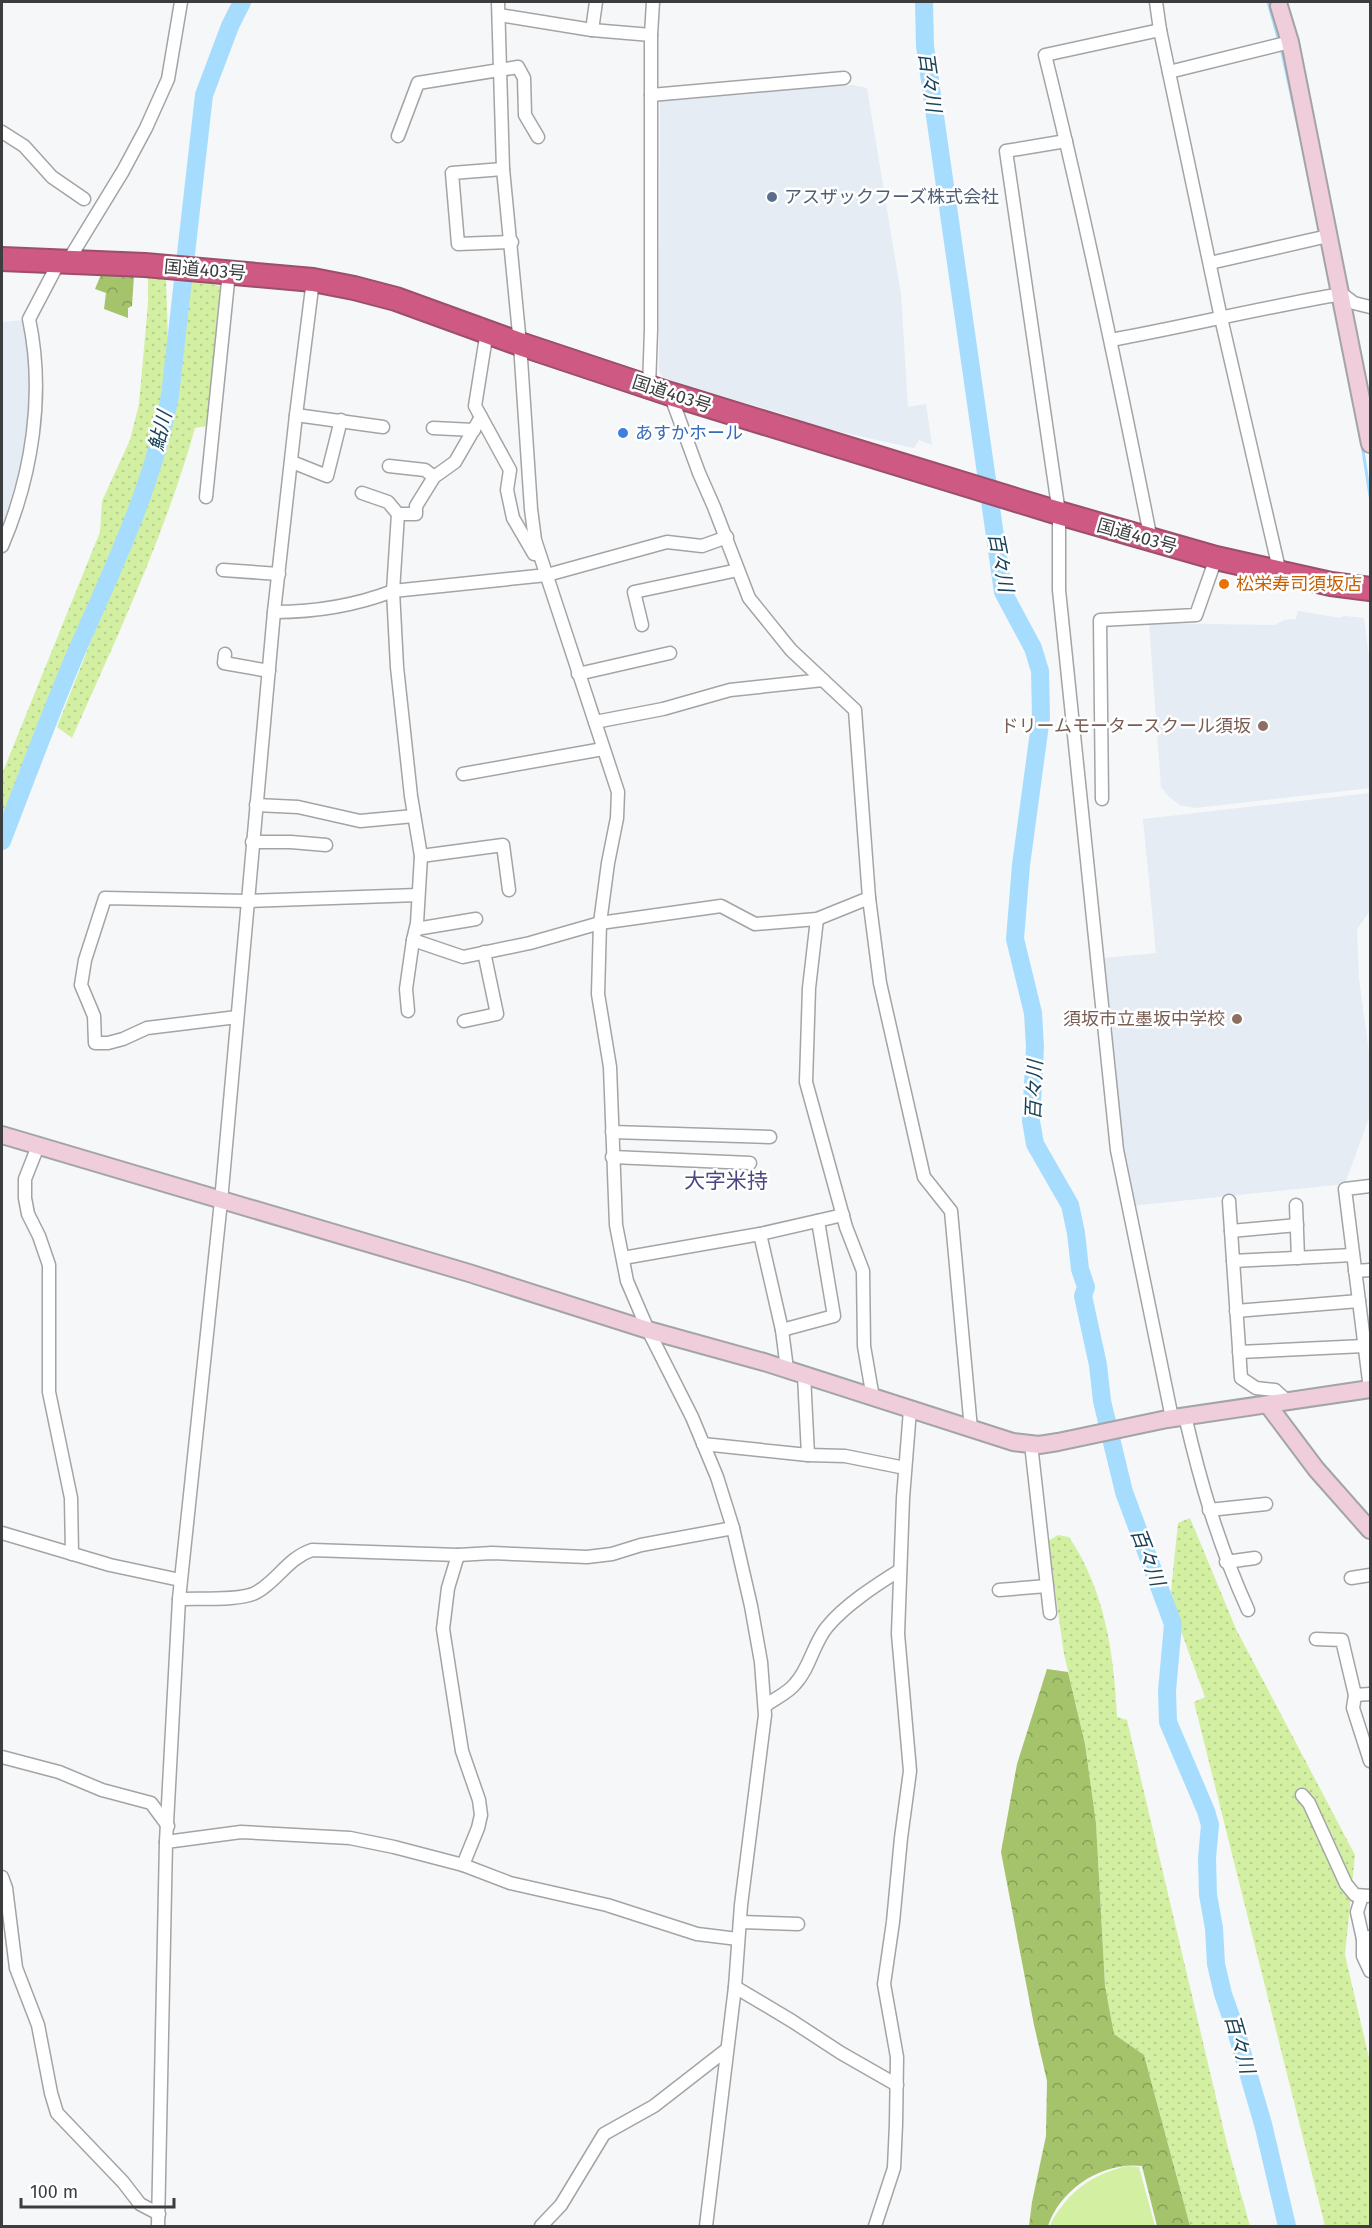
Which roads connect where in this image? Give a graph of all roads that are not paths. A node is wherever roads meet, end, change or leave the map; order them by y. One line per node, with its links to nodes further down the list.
1 (181, 2): 25 (street)
2 (498, 2): 7 (street)
3 (596, 2): 8 (street)
4 (653, 2): 10 (street)
5 (1156, 2): 9 (street)
6 (1278, 4): 11 (street)
7 (499, 15): 8 (street); 12 (street)
8 (592, 30): 10 (street)
9 (1160, 30): 13 (street); 19 (street)
10 (651, 35): 15 (street)
11 (1290, 42): 13 (street); 22 (street)
12 (500, 70): 17 (street); 18 (street); 20 (street)
13 (1169, 72): 26 (street)
14 (844, 78): 15 (street)
15 (651, 95): 35 (street)
16 (2, 132): 21 (street)
17 (398, 136)
18 (537, 136)
19 (1066, 141): 33 (street); 48 (street)
20 (503, 168): 23 (street); 23 (street)
21 (84, 199)
22 (1328, 236): 26 (street); 29 (street)
23 (512, 242): 34 (street)
24 (2, 259): 25 (highway, 国道403号)
25 (64, 261): 27 (highway, 国道403号); 52 (street)
26 (1210, 263): 31 (street)
27 (229, 272): 28 (highway, 国道403号); 47 (street)
28 (313, 280): 32 (highway, 国道403号); 36 (street)
29 (1342, 294): 30 (street); 31 (street); 42 (street)
30 (1371, 307)
31 (1221, 318): 33 (street); 56 (street)
32 (487, 331): 34 (highway, 国道403号); 37 (street)
33 (1111, 340): 51 (street)
34 (520, 344): 35 (highway, 国道403号); 58 (street)
35 (660, 391): 48 (highway, 国道403号); 50 (street)
36 (296, 415): 38 (street); 43 (street)
37 (481, 417): 41 (street); 58 (street)
38 (341, 420): 39 (street); 43 (street)
39 (383, 427)
40 (433, 428): 41 (street)
41 (474, 430): 45 (street)
42 (1371, 444)
43 (292, 462): 57 (street)
44 (389, 466): 45 (street)
45 (434, 477): 49 (street)
46 (362, 493): 49 (street)
47 (206, 497)
48 (1055, 512): 51 (highway, 国道403号); 123 (street)
49 (398, 514): 60 (street)
50 (727, 537): 55 (street); 58 (street)
51 (1151, 540): 53 (highway, 国道403号)
52 (2, 546)
53 (1216, 558): 56 (highway, 国道403号); 71 (street)
54 (223, 570): 57 (street)
55 (738, 570): 62 (street); 67 (street)
56 (1280, 573): 59 (highway, 国道403号)
57 (279, 574): 61 (street)
58 (547, 575): 60 (street); 66 (street)
59 (1371, 589)
60 (393, 591): 61 (street); 73 (street)
61 (274, 612): 65 (street)
62 (642, 625)
63 (670, 653): 66 (street)
64 (224, 663): 65 (street)
65 (269, 671): 72 (street)
66 (578, 674): 68 (street)
67 (823, 680): 68 (street); 79 (street)
68 (595, 722): 69 (street)
69 (603, 749): 70 (street); 83 (street)
70 (463, 774)
71 (1102, 799)
72 (256, 806): 73 (street); 74 (street)
73 (414, 816): 76 (street)
74 (252, 842): 75 (street); 80 (street)
75 (326, 845)
76 (421, 856): 77 (street); 78 (street)
77 (509, 890)
78 (418, 895): 80 (street); 84 (street)
79 (869, 898): 81 (street); 124 (street)
80 (247, 901): 87 (street); 87 (street)
81 (817, 919): 83 (street); 99 (street)
82 (476, 920): 84 (street)
83 (600, 923): 85 (street); 89 (street)
84 (414, 935): 85 (street); 86 (street)
85 (484, 952): 88 (street)
86 (408, 1011)
87 (237, 1017): 96 (street)
88 (464, 1021)
89 (612, 1132): 91 (street); 93 (street)
90 (2, 1135): 92 (street)
91 (771, 1137)
92 (38, 1146): 96 (street); 134 (street)
93 (612, 1157): 94 (street); 105 (street)
94 (750, 1163)
95 (1371, 1186): 104 (street)
96 (221, 1201): 112 (street); 141 (street)
97 (1228, 1201): 102 (street)
98 (1296, 1205): 101 (street)
99 (843, 1215): 100 (street); 119 (street)
100 (818, 1221): 103 (street); 113 (street)
101 (1297, 1225): 102 (street); 106 (street)
102 (1231, 1231): 107 (street)
103 (760, 1234): 105 (street); 113 (street)
104 (1353, 1255): 106 (street); 109 (street)
105 (622, 1258): 112 (street)
106 (1298, 1258): 107 (street)
107 (1233, 1261): 111 (street)
108 (1371, 1270): 109 (street)
109 (1355, 1271): 110 (street)
110 (1359, 1301): 111 (street); 114 (street)
111 (1236, 1311): 115 (street)
112 (648, 1330): 116 (street); 125 (street)
113 (783, 1330): 116 (street)
114 (1364, 1346): 115 (street); 118 (street)
115 (1239, 1352): 120 (street)
116 (787, 1369): 117 (street)
117 (804, 1375): 119 (street); 127 (street)
118 (1370, 1389): 120 (street)
119 (873, 1398): 122 (street)
120 (1287, 1401): 121 (street)
121 (1268, 1405): 123 (street); 132 (street)
122 (910, 1410): 124 (street); 128 (street)
123 (1175, 1418): 126 (street); 130 (street)
124 (971, 1429): 126 (street)
125 (703, 1443): 127 (street); 131 (street)
126 (1031, 1444): 142 (street)
127 (808, 1455): 128 (street)
128 (905, 1468): 138 (street)
129 (1266, 1504): 130 (street)
130 (1209, 1510): 137 (street)
131 (733, 1528): 135 (street); 150 (street)
132 (1371, 1530)
133 (2, 1533): 134 (street)
134 (72, 1554): 141 (street)
135 (458, 1555): 144 (street); 156 (street)
136 (1255, 1558): 137 (street)
137 (1226, 1562): 145 (street)
138 (900, 1570): 150 (street); 166 (street)
139 (1371, 1575): 140 (street)
140 (1351, 1578)
141 (180, 1580): 144 (street)
142 (1047, 1586): 143 (street); 146 (street)
143 (1005, 1587)
144 (178, 1599): 154 (street)
145 (1248, 1610)
146 (1050, 1613)
147 (1316, 1639): 149 (street)
148 (1371, 1694): 149 (street)
149 (1355, 1695): 152 (street)
150 (765, 1706): 159 (street)
151 (2, 1756): 154 (street)
152 (1371, 1761)
153 (1302, 1795): 158 (street)
154 (168, 1826): 155 (street)
155 (166, 1842): 156 (street); 167 (street)
156 (463, 1865): 162 (street)
157 (2, 1877): 167 (street)
158 (1366, 1896): 161 (street)
159 (740, 1922): 160 (street); 162 (street)
160 (798, 1924)
161 (1367, 1938): 163 (street)
162 (738, 1939): 164 (street)
163 (1371, 1971)
164 (735, 1987): 165 (street); 166 (street)
165 (726, 2050): 168 (street); 169 (street)
166 (897, 2085): 170 (street)
167 (159, 2220)
168 (542, 2226)
169 (706, 2226)
170 (875, 2226)

